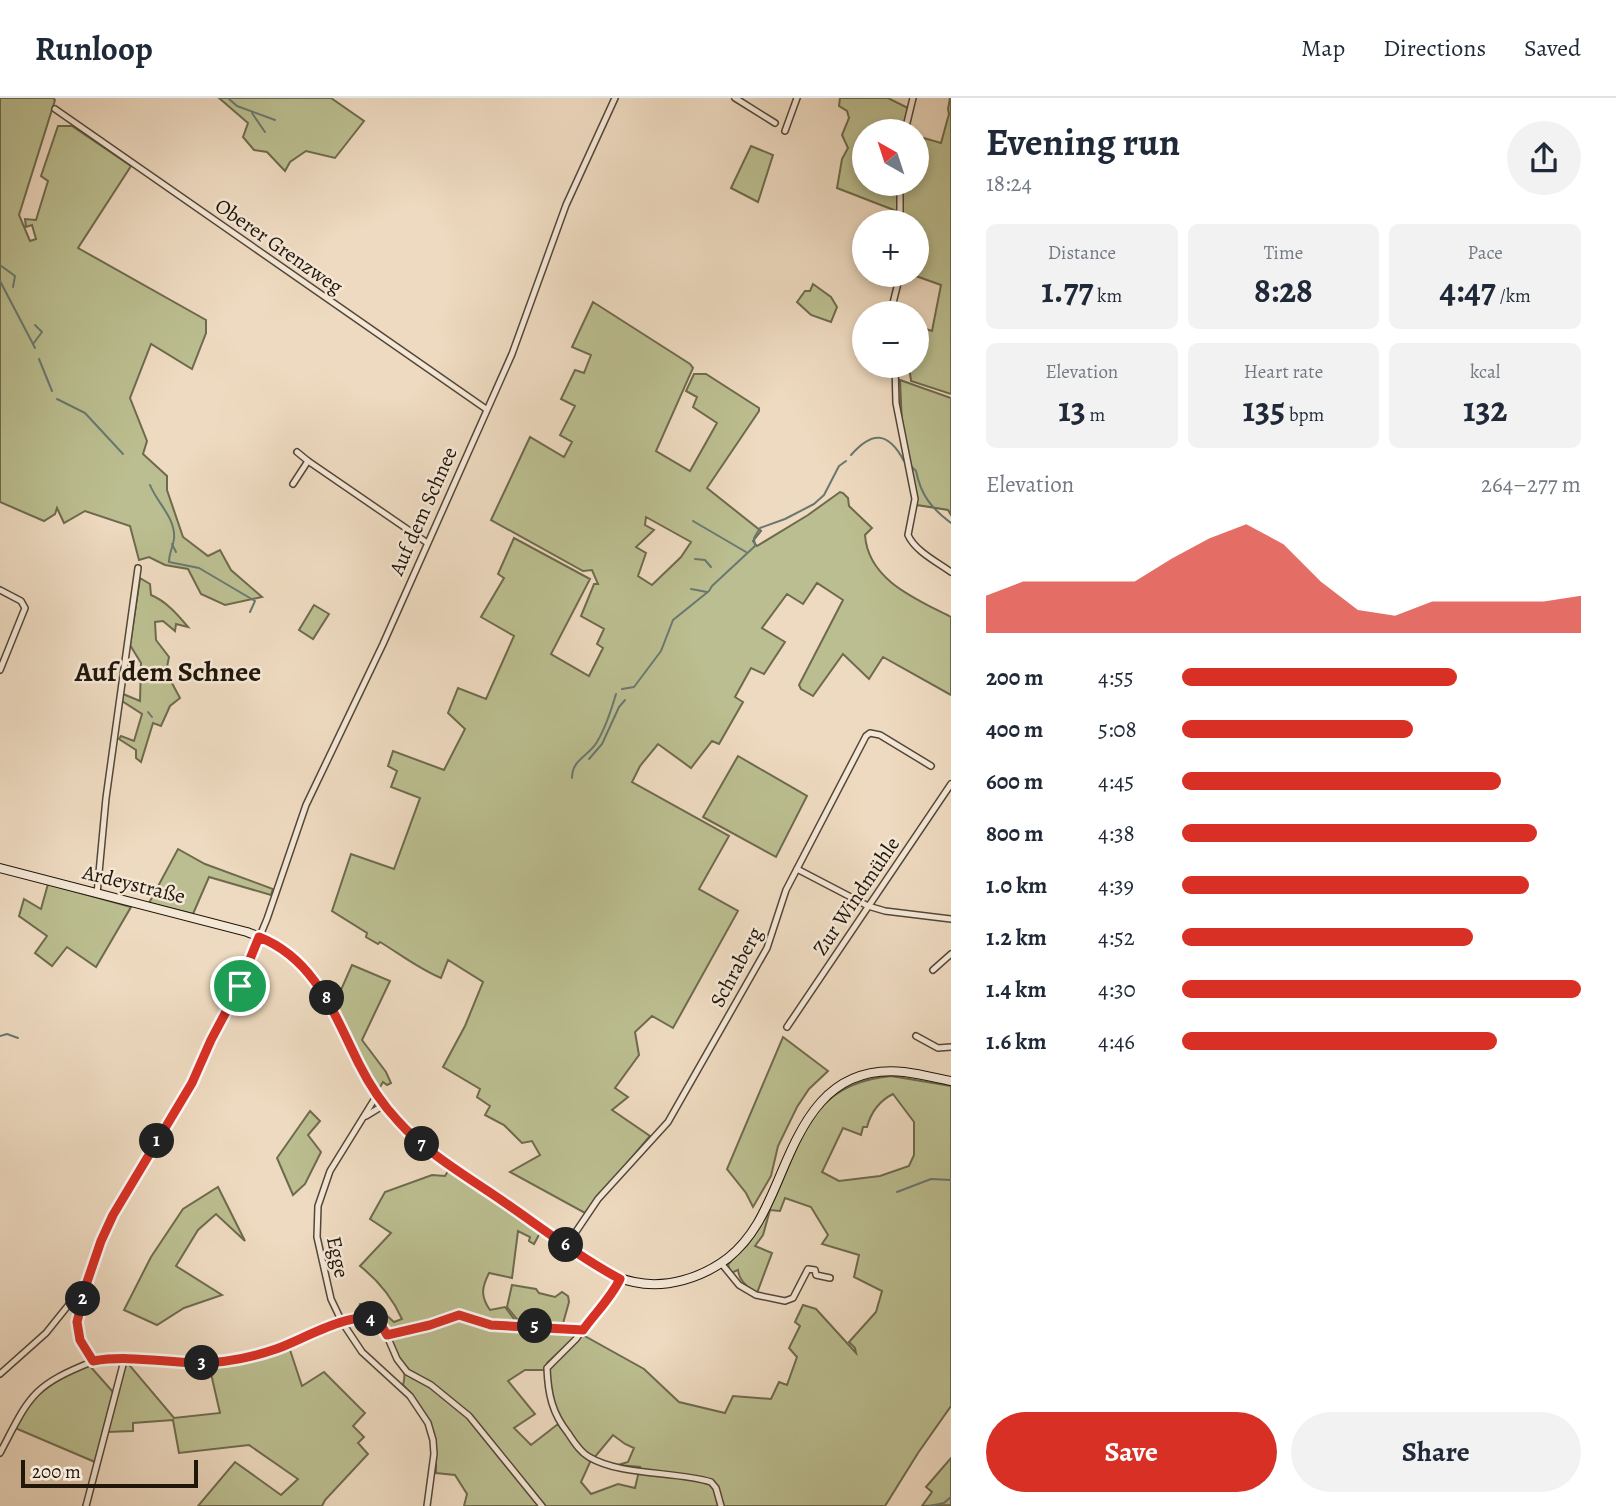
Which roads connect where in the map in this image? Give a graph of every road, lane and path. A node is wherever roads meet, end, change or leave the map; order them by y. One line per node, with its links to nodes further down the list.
1 (615, 98): 10 (street, Auf dem Schnee)
2 (735, 98): 7 (street)
3 (797, 98): 8 (street)
4 (912, 98): 6 (street)
5 (55, 109): 10 (street, Oberer Grenzweg)
6 (908, 119)
7 (775, 123)
8 (785, 131)
9 (895, 378): 16 (street)
10 (486, 409): 14 (street, Auf dem Schnee)
11 (298, 452): 12 (street)
12 (308, 461): 13 (street); 14 (street)
13 (293, 484)
14 (426, 542): 28 (street, Auf dem Schnee)
15 (138, 568): 25 (street)
16 (951, 572)
17 (0, 590): 18 (street)
18 (0, 670)
19 (921, 760): 20 (street, Schraberg); 21 (street); 24 (street, Schraberg)
20 (931, 766)
21 (916, 767)
22 (951, 784): 26 (street, Zur Windmühle)
23 (0, 865): 25 (main road, Ardeystraße)
24 (797, 869): 26 (street); 38 (street, Schraberg)
25 (97, 894): 28 (main road, Ardeystraße)
26 (868, 906): 27 (street); 31 (street, Zur Windmühle)
27 (951, 919)
28 (259, 937): 35 (main road, Ardeystraße); 42 (street, Auf dem Schnee)
29 (951, 954): 30 (street)
30 (933, 970)
31 (788, 1027)
32 (916, 1036): 33 (street)
33 (951, 1047)
34 (951, 1081): 39 (main road, Ardeystraße)
35 (377, 1095): 36 (main road, Ardeystraße); 37 (street, Egge)
36 (384, 1105): 37 (street, Egge); 38 (main road, Ardeystraße)
37 (366, 1116): 43 (street, Egge)
38 (567, 1245): 41 (main road, Ardeystraße)
39 (721, 1263): 40 (street); 41 (main road, Ardeystraße)
40 (830, 1278)
41 (620, 1279): 44 (street)
42 (87, 1282): 47 (street); 48 (street)
43 (342, 1322): 45 (street); 46 (street); 51 (street, Egge)
44 (583, 1330): 45 (street); 53 (street)
45 (387, 1335): 52 (street)
46 (125, 1357): 47 (street); 50 (street)
47 (93, 1361): 49 (street)
48 (0, 1374)
49 (0, 1453)
50 (86, 1506)
51 (428, 1506)
52 (542, 1506)
53 (721, 1506)

